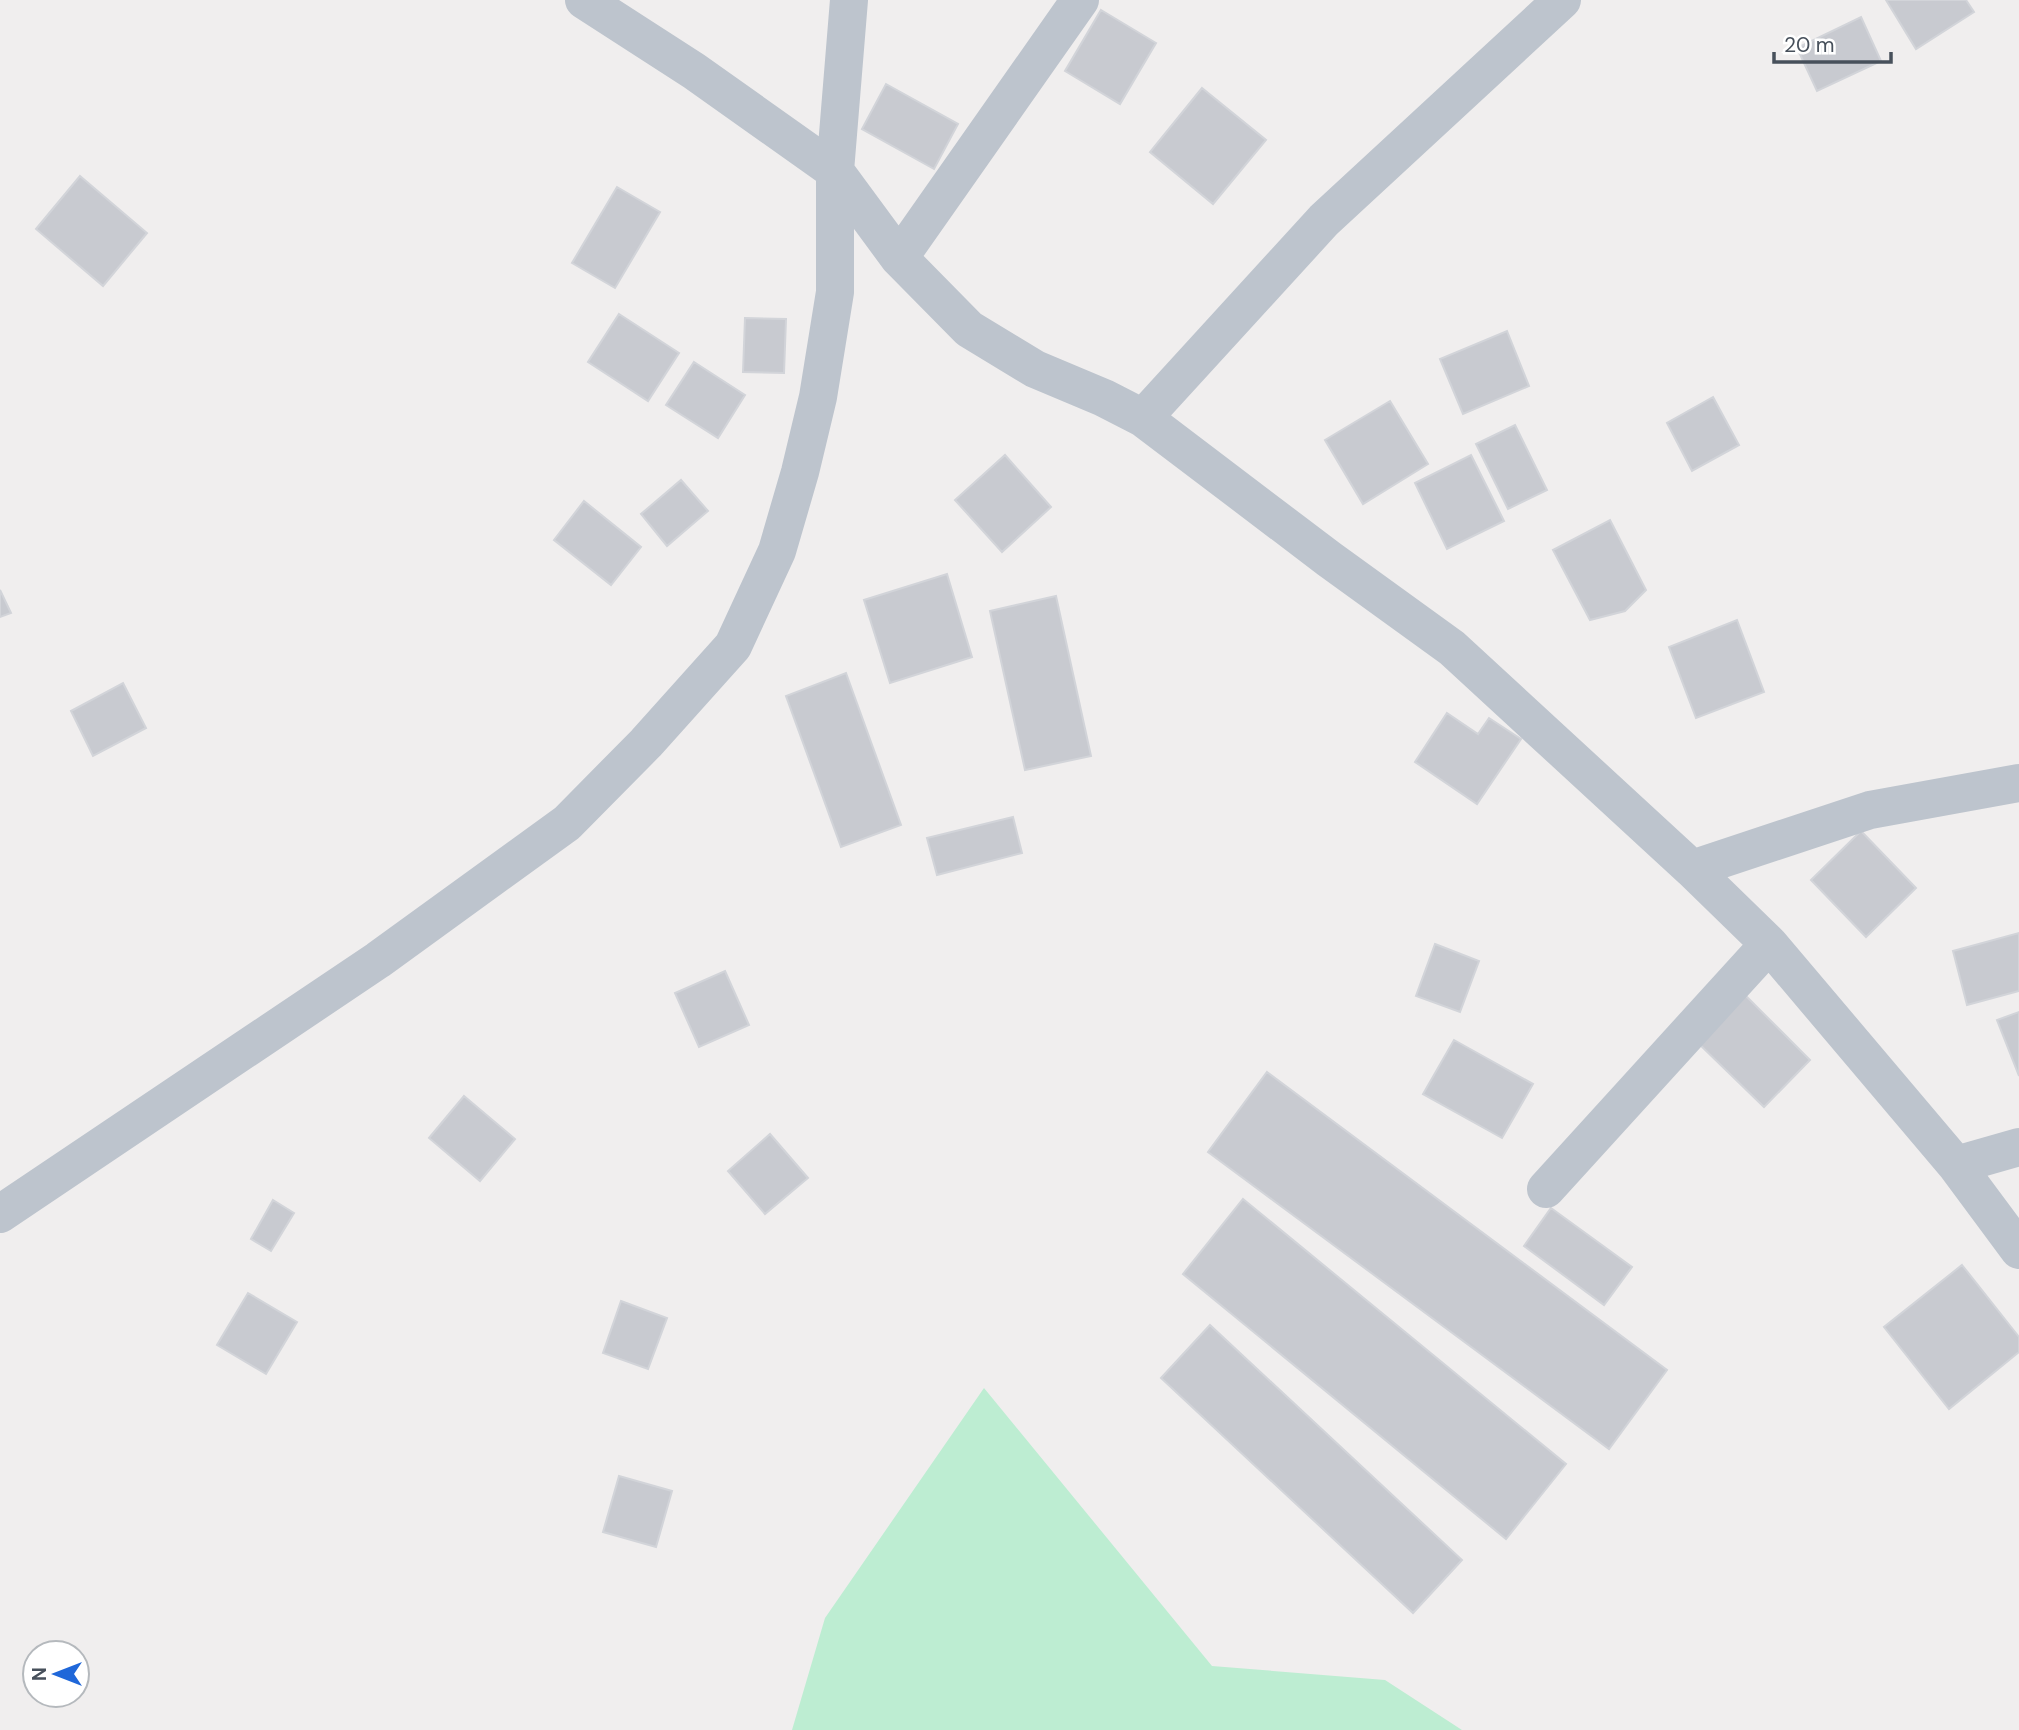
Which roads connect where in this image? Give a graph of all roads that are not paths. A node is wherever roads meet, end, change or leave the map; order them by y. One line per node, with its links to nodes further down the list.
1 (584, 0): 5 (street)
2 (849, 0): 5 (street)
3 (1080, 0): 6 (street)
4 (1562, 0): 7 (street)
5 (835, 171): 6 (street); 14 (street)
6 (899, 258): 7 (street)
7 (1143, 418): 9 (street)
8 (2019, 783): 9 (street)
9 (1692, 869): 10 (street)
10 (1769, 944): 12 (street); 13 (street)
11 (2019, 1147): 12 (street)
12 (1956, 1166): 15 (street)
13 (1546, 1189)
14 (0, 1214)
15 (2019, 1250)

